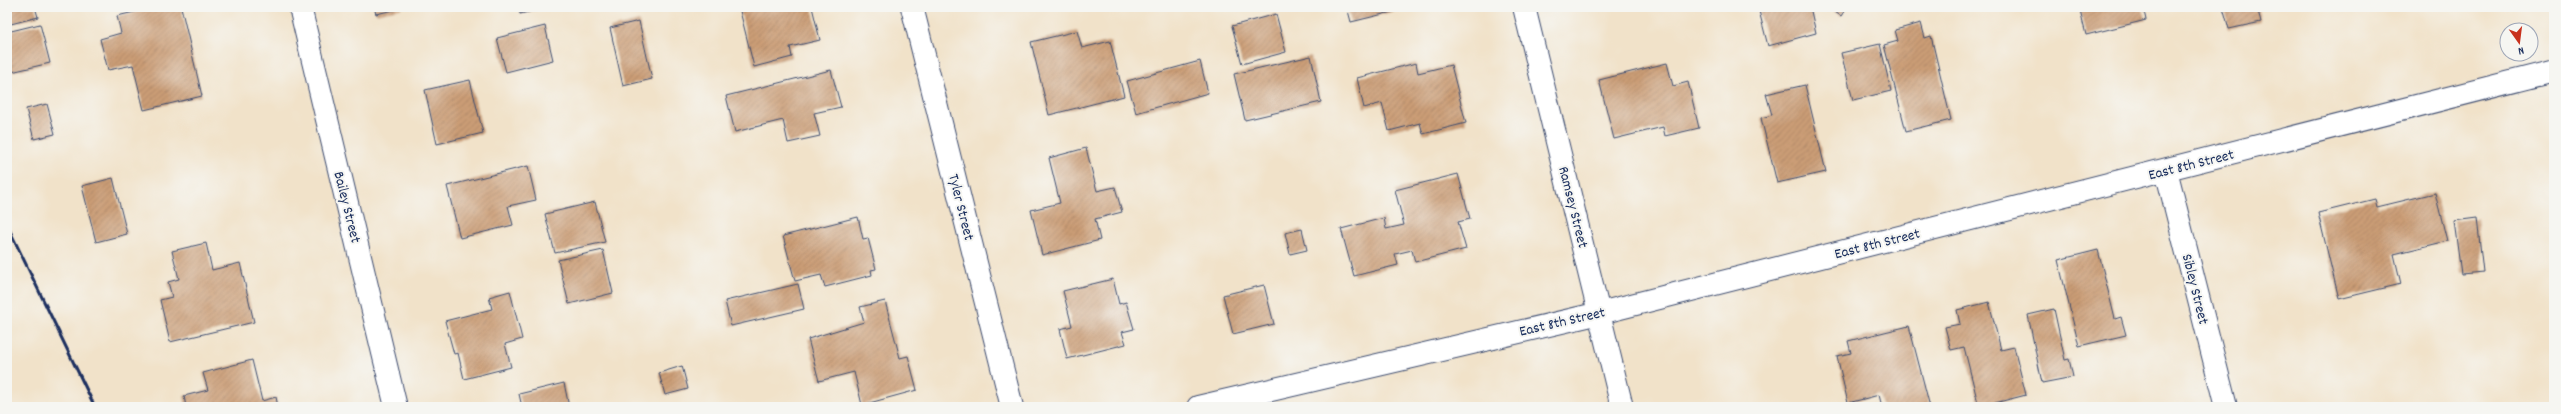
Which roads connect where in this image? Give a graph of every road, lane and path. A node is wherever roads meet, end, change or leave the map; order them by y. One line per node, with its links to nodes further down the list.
1 (300, 7): 7 (street, Bailey Street)
2 (912, 7): 8 (street, Tyler Street)
3 (1524, 7): 6 (street, Ramsey Street)
4 (2554, 71): 5 (street, East 8th Street)
5 (2166, 170): 6 (street, East 8th Street); 11 (street, Sibley Street)
6 (1600, 313): 9 (street, East 8th Street); 10 (street, Ramsey Street)
7 (396, 407)
8 (1012, 407)
9 (1198, 407)
10 (1622, 407)
11 (2226, 407)

